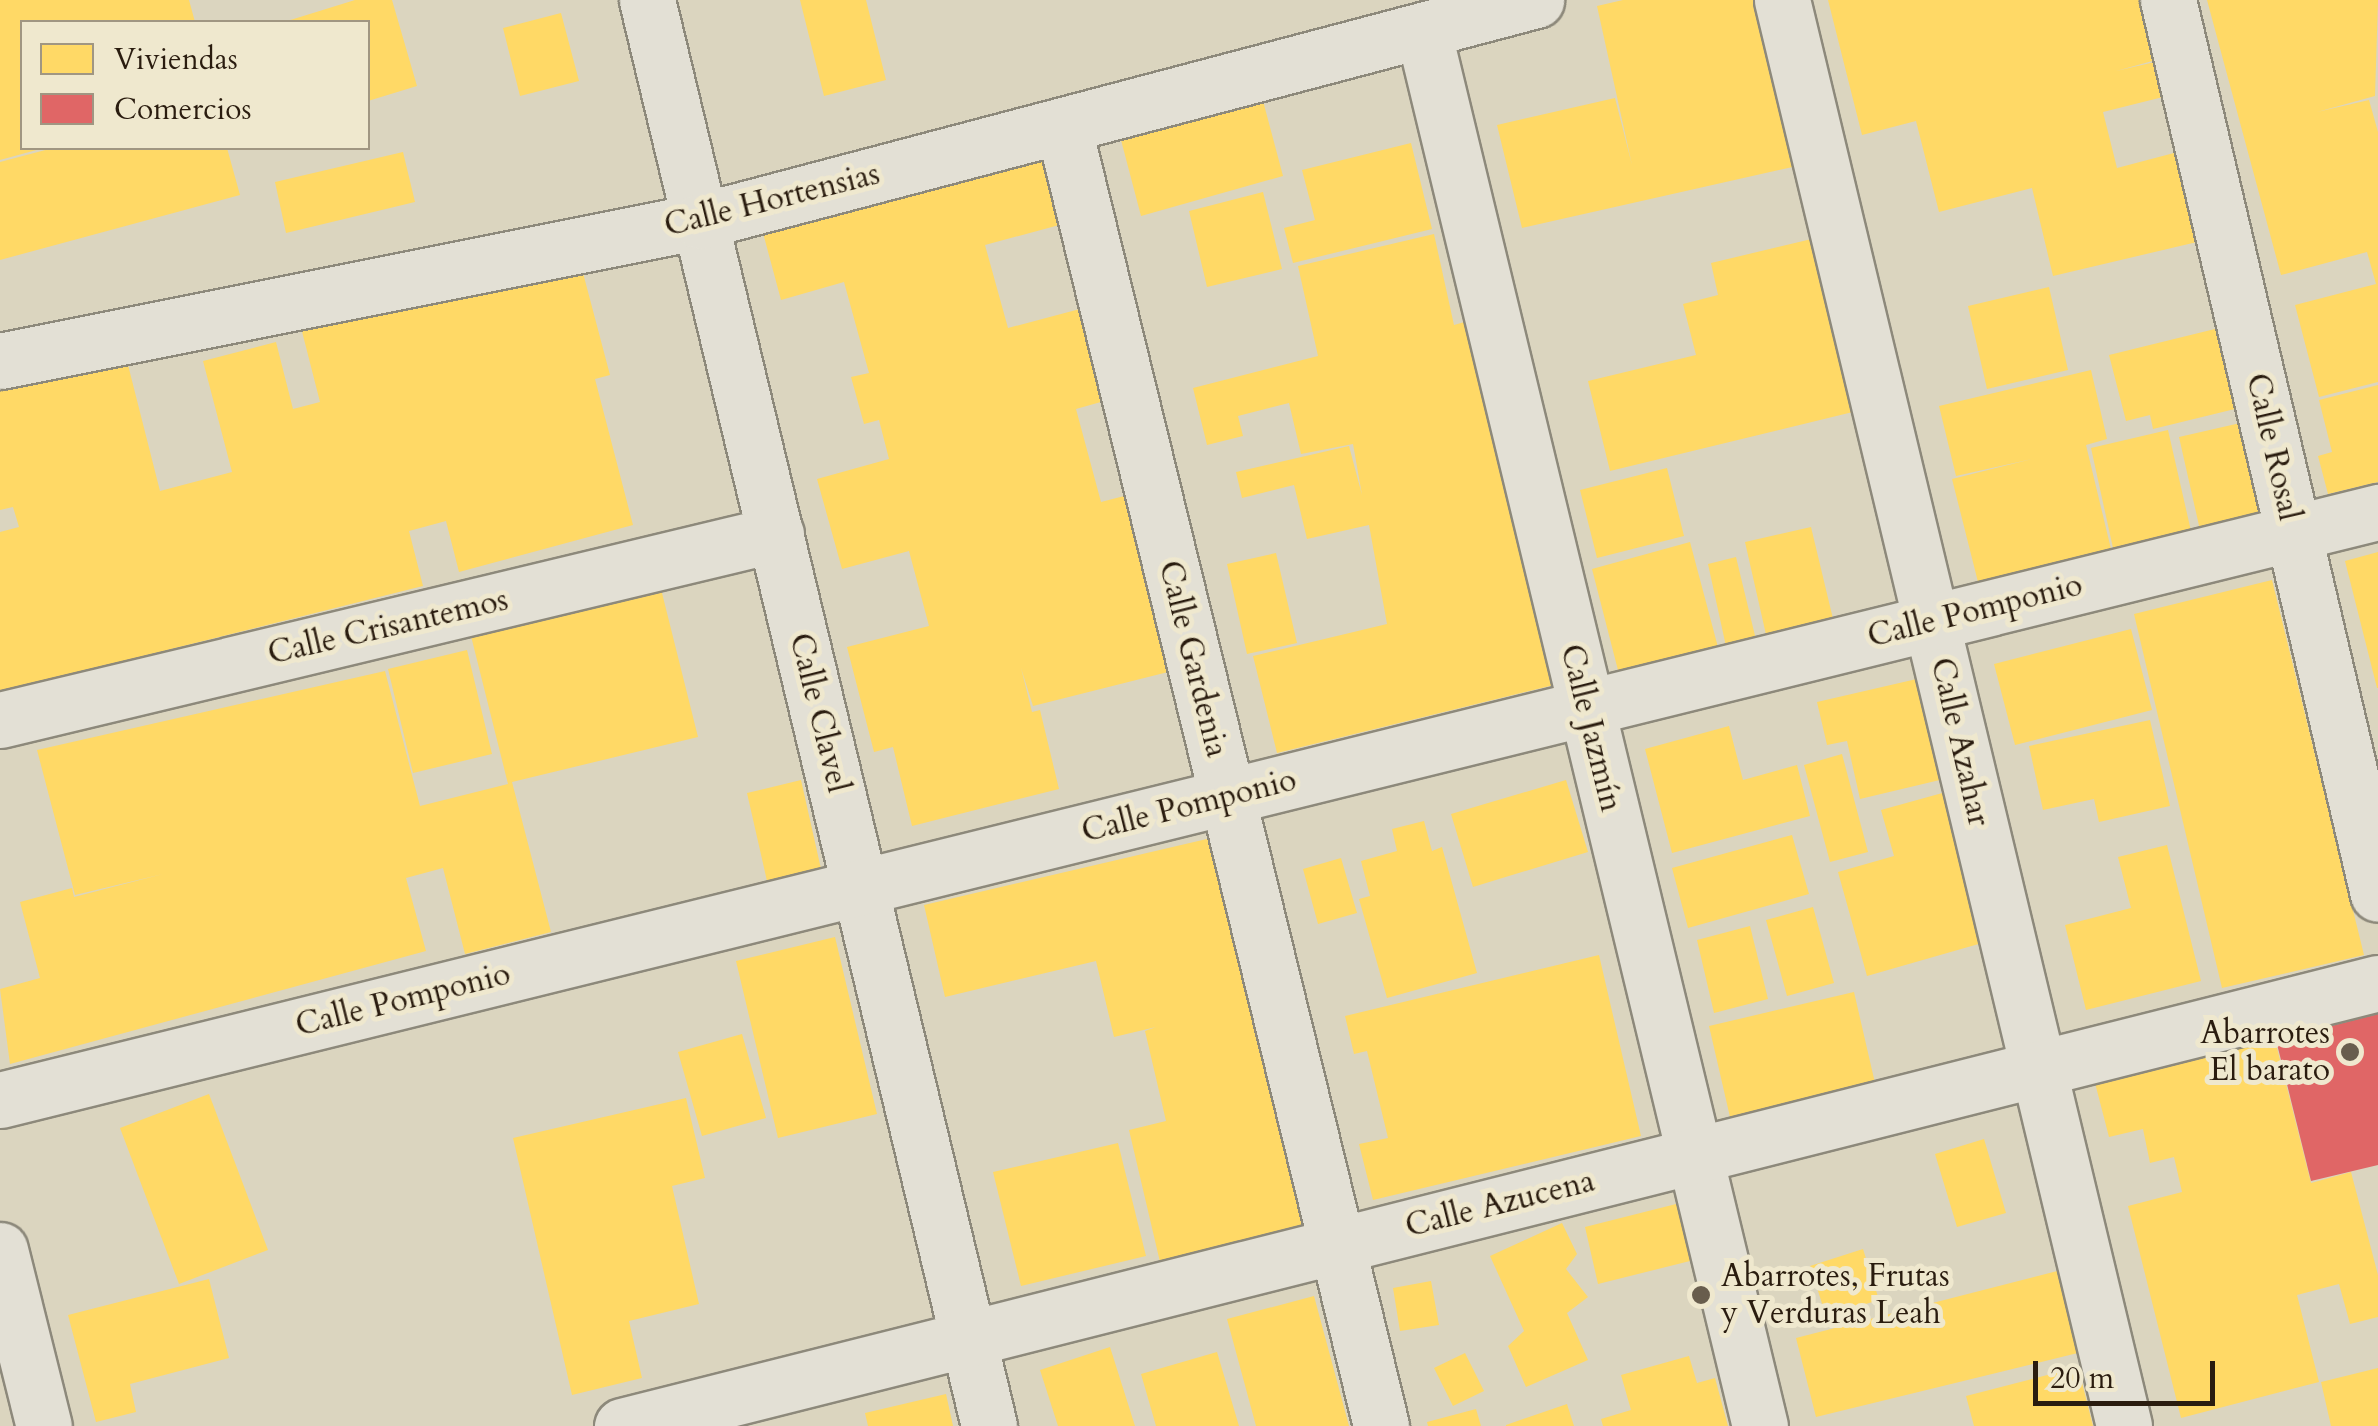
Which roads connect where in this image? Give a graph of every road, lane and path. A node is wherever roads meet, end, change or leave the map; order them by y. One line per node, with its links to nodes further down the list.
1 (647, 0): 7 (street, Calle Clavel)
2 (1536, 0): 5 (street, Calle Hortensias)
3 (1782, 0): 12 (street, Calle Azahar)
4 (2168, 0): 10 (street, Calle Rosal)
5 (1422, 30): 6 (street, Calle Hortensias); 13 (street, Calle Jazmín)
6 (1062, 125): 7 (street, Calle Hortensias); 15 (street, Calle Gardenia)
7 (700, 220): 8 (street, Calle Hortensias); 11 (street, Calle Clavel)
8 (0, 361)
9 (2378, 512): 10 (street, Calle Pomponio)
10 (2293, 533): 12 (street, Calle Pomponio); 17 (street, Calle Rosal)
11 (776, 534): 14 (street, Calle Crisantemos); 16 (street, Calle Clavel)
12 (1932, 622): 13 (street, Calle Pomponio); 19 (street, Calle Azahar)
13 (1586, 708): 15 (street, Calle Pomponio); 21 (street, Calle Jazmín)
14 (0, 720)
15 (1227, 797): 16 (street, Calle Pomponio); 22 (street, Calle Gardenia)
16 (860, 887): 20 (street, Calle Pomponio); 24 (street, Calle Clavel)
17 (2378, 894)
18 (2378, 983): 19 (street, Calle Azucena)
19 (2038, 1069): 21 (street, Calle Azucena); 30 (street, Calle Azahar)
20 (0, 1100)
21 (1694, 1155): 22 (street, Calle Azucena); 29 (street, Calle Jazmín)
22 (1337, 1246): 24 (street, Calle Azucena); 28 (street, Calle Gardenia)
23 (0, 1250): 25 (street)
24 (969, 1338): 26 (street, Calle Azucena); 27 (street, Calle Clavel)
25 (44, 1426)
26 (622, 1426)
27 (990, 1426)
28 (1381, 1426)
29 (1760, 1426)
30 (2124, 1426)

